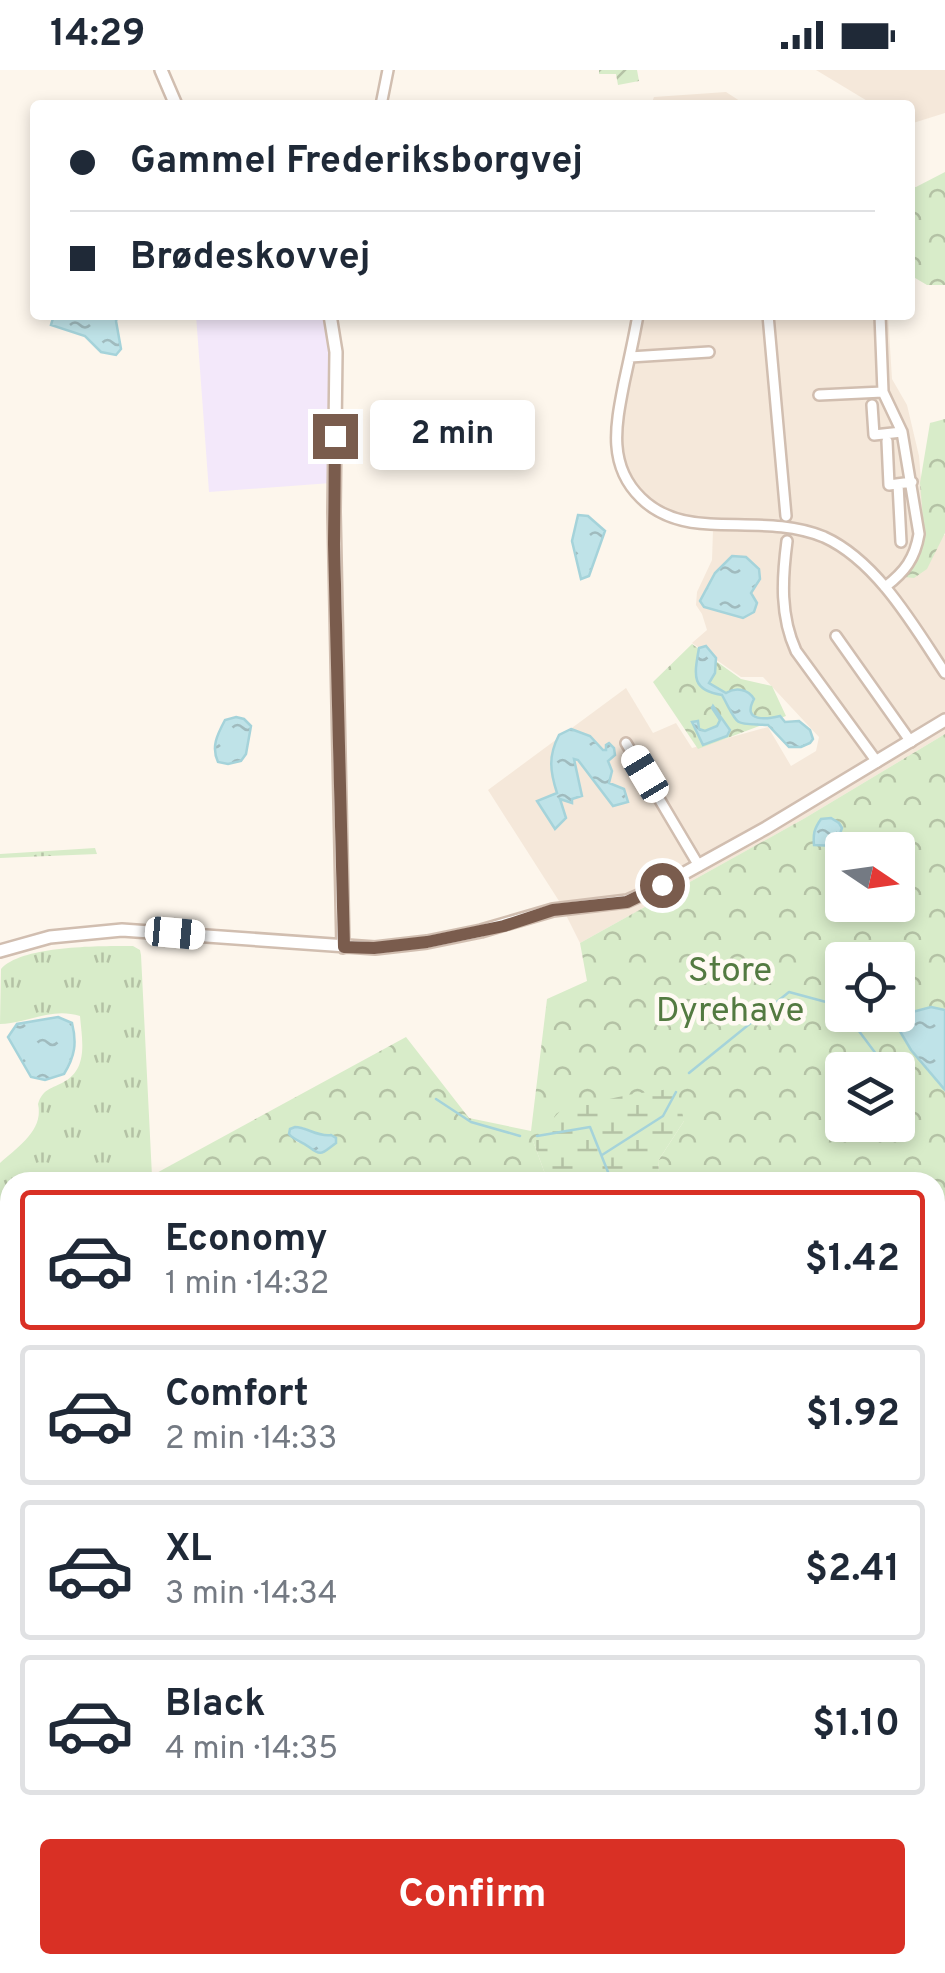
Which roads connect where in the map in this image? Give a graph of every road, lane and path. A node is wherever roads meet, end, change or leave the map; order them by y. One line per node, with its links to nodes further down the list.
1 (161, 70): 3 (street)
2 (388, 70): 4 (street)
3 (174, 100)
4 (382, 100)
5 (331, 320): 10 (street)
6 (337, 320): 10 (street)
7 (637, 320): 12 (street)
8 (768, 320): 20 (street)
9 (880, 320): 13 (street)
10 (333, 330): 31 (street)
11 (708, 352): 12 (street)
12 (630, 356): 23 (street)
13 (883, 392): 14 (street); 16 (street)
14 (819, 395)
15 (872, 405): 16 (street)
16 (902, 432): 18 (street)
17 (888, 442): 19 (street)
18 (912, 482): 19 (street); 23 (street)
19 (898, 484): 22 (street)
20 (786, 516)
21 (788, 541): 29 (street)
22 (901, 542)
23 (885, 587): 25 (street)
24 (836, 636): 27 (street)
25 (945, 673)
26 (945, 720): 27 (street)
27 (911, 742): 29 (street)
28 (626, 743): 30 (street)
29 (877, 762): 30 (street)
30 (699, 866): 31 (street)
31 (344, 947): 32 (street)
32 (0, 950)

